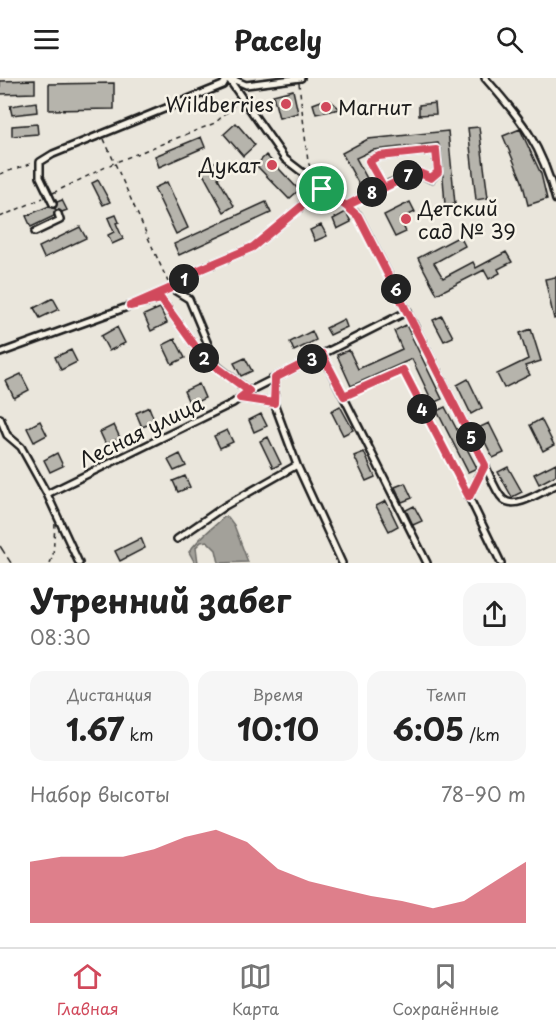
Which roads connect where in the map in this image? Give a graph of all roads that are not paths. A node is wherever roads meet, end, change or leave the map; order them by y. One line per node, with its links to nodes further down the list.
1 (228, 78): 2 (street); 5 (street); 7 (street)
2 (300, 78)
3 (486, 78): 6 (street)
4 (383, 186): 4 (street); 8 (street)
5 (320, 187): 8 (street); 11 (street)
6 (556, 200)
7 (53, 204)
8 (346, 206): 13 (street)
9 (58, 214): 10 (street)
10 (35, 232)
11 (194, 272)
12 (130, 306): 14 (street); 16 (street); 16 (street)
13 (408, 311): 15 (street, Лесная улица); 23 (street)
14 (0, 353)
15 (322, 354): 17 (street, Лесная улица); 29 (street)
16 (217, 366): 18 (street)
17 (275, 378): 18 (street, Лесная улица); 20 (street)
18 (249, 391): 19 (street, Лесная улица)
19 (240, 398): 20 (street); 25 (street, Лесная улица)
20 (274, 403): 22 (street)
21 (0, 418): 25 (street)
22 (297, 465): 26 (street); 28 (street)
23 (485, 465): 24 (street); 30 (street)
24 (556, 485)
25 (47, 494): 27 (street)
26 (177, 539)
27 (79, 563)
28 (342, 563)
29 (427, 563)
30 (501, 563)

